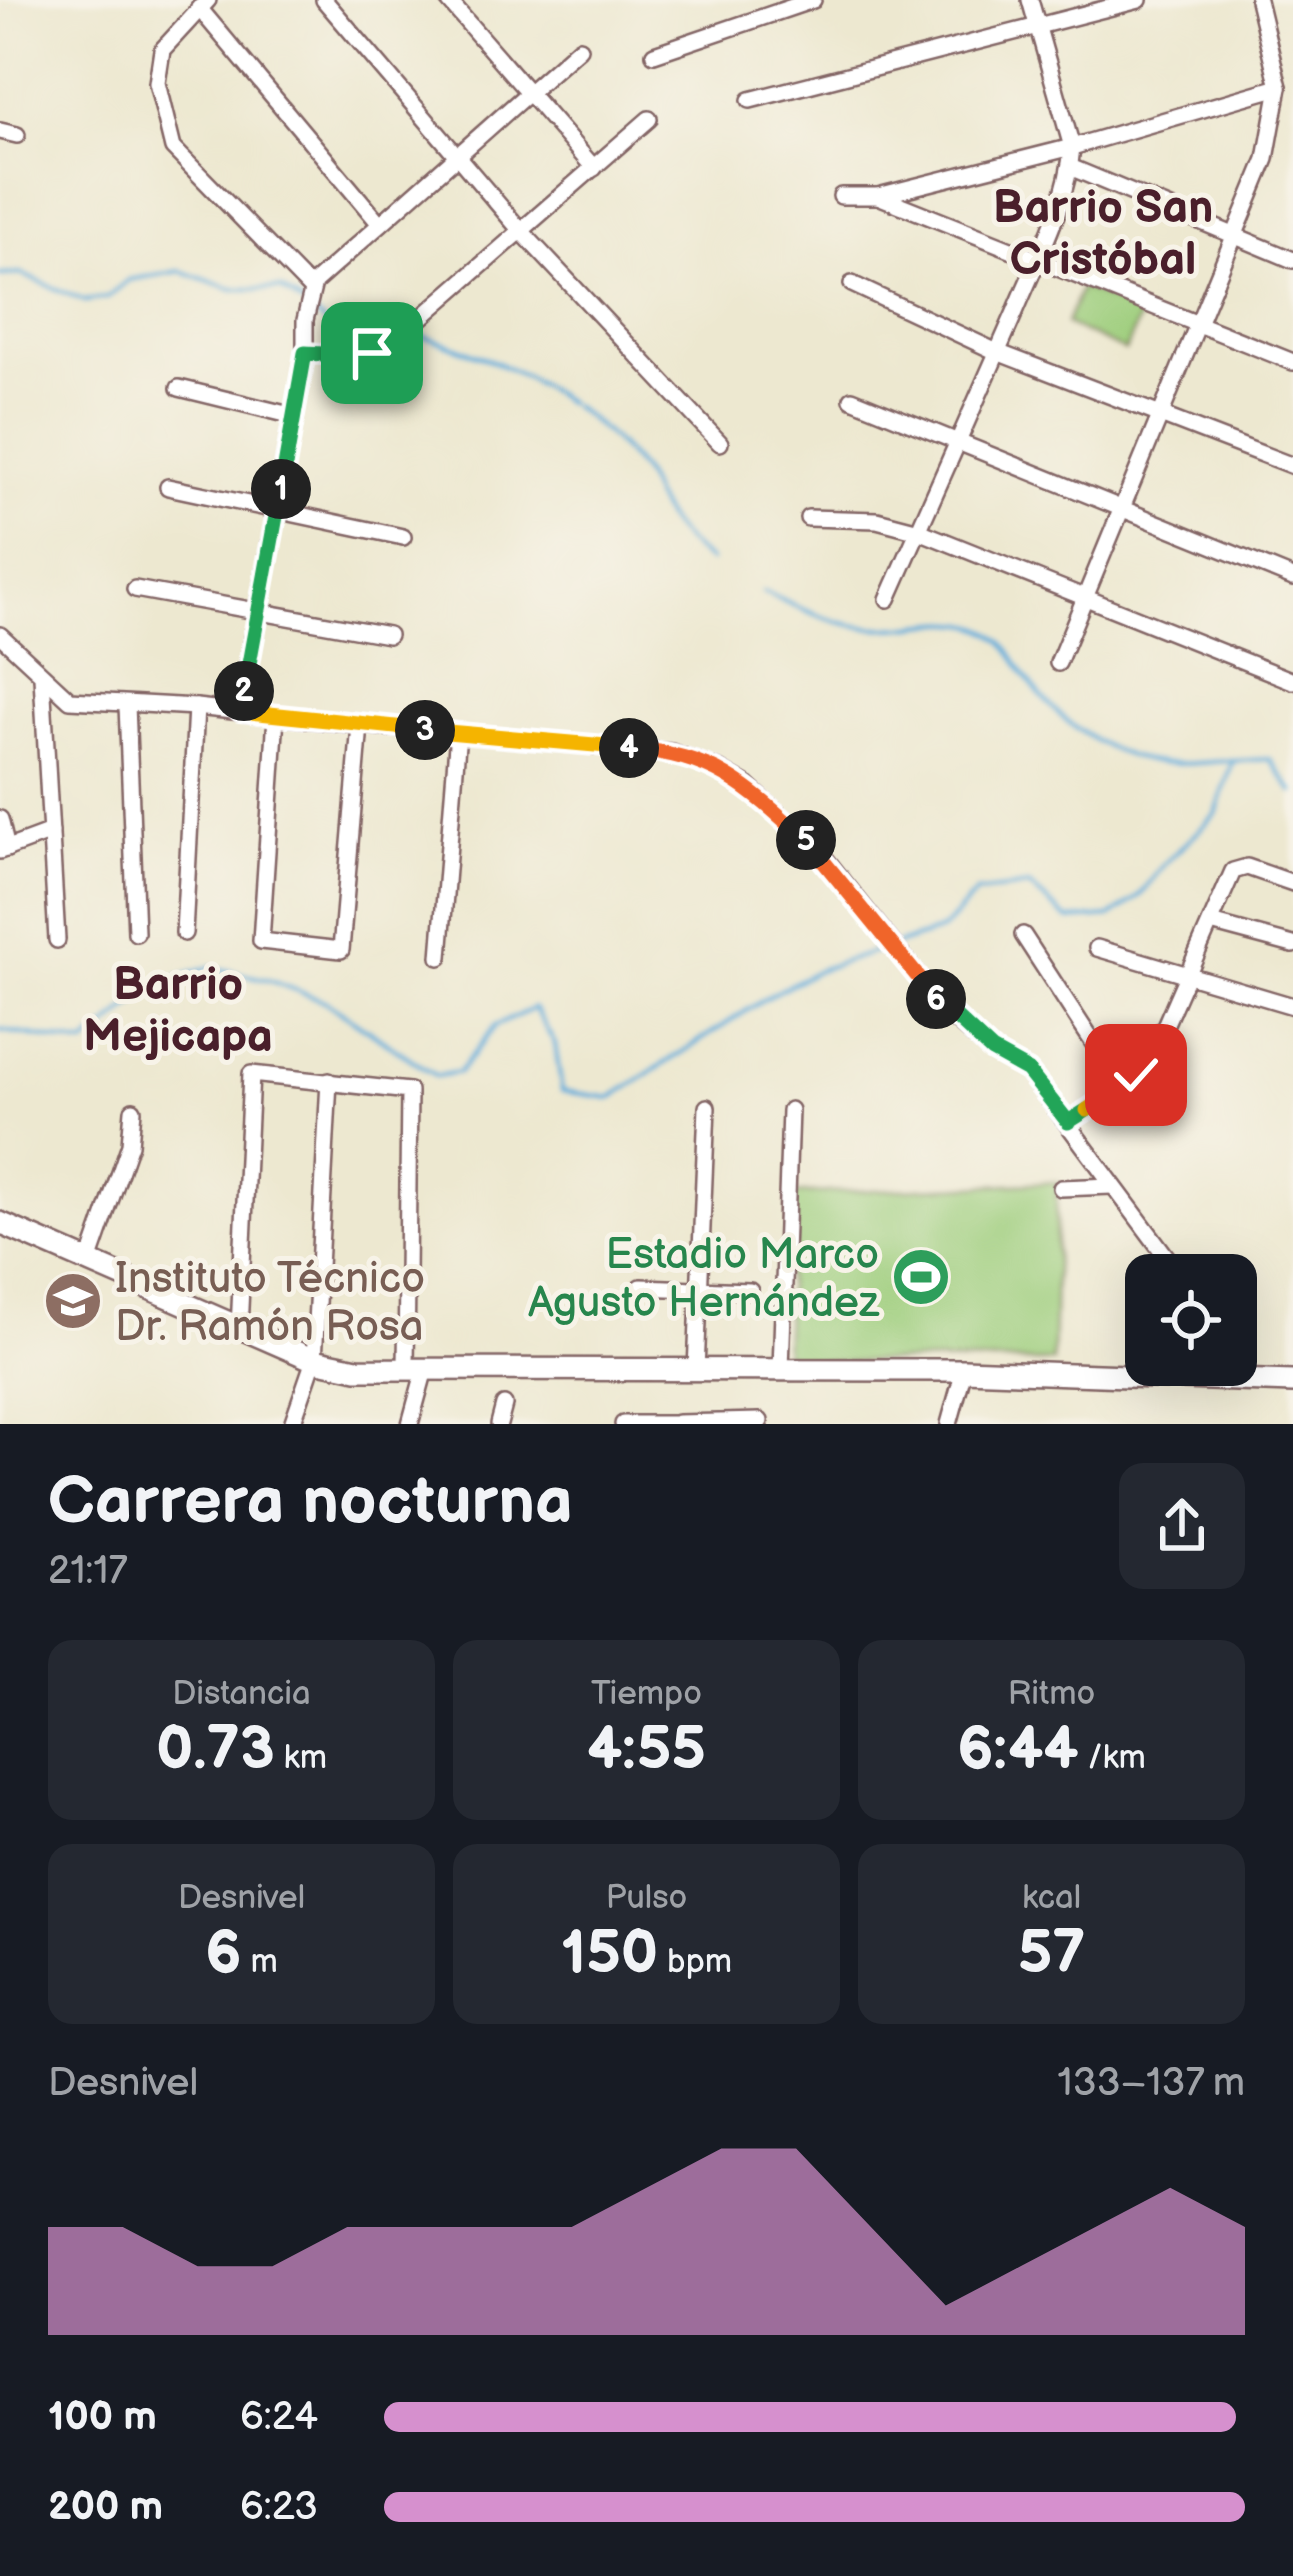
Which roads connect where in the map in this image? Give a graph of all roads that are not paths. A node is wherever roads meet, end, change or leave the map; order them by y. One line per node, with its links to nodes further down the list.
1 (325, 0): 16 (street)
2 (448, 0): 12 (street)
3 (812, 0): 10 (street)
4 (1030, 0): 8 (street)
5 (1139, 0): 8 (street)
6 (1258, 0): 11 (street)
7 (204, 4): 21 (street); 27 (street)
8 (1039, 28): 13 (street); 15 (street)
9 (579, 48): 12 (street)
10 (654, 54)
11 (1279, 87): 15 (street); 23 (street)
12 (530, 91): 16 (street); 18 (street)
13 (750, 100)
14 (649, 119): 18 (street)
15 (1072, 147): 17 (street); 20 (street)
16 (459, 154): 21 (street); 22 (street)
17 (1070, 166): 23 (street); 24 (street)
18 (594, 168): 22 (street)
19 (841, 196): 20 (street)
20 (878, 196): 24 (street)
21 (380, 224): 27 (street)
22 (521, 231): 30 (street); 36 (street)
23 (1236, 237): 25 (street); 28 (street)
24 (1037, 260): 28 (street); 29 (street)
25 (1293, 260)
26 (852, 284): 29 (street)
27 (311, 289): 30 (street)
28 (1198, 326): 31 (street); 34 (street)
29 (998, 352): 34 (street); 37 (street)
30 (305, 353): 35 (street)
31 (1293, 362)
32 (178, 388): 35 (street)
33 (852, 400): 37 (street)
34 (1162, 413): 38 (street); 40 (street)
35 (294, 416): 41 (street)
36 (720, 443)
37 (959, 446): 40 (street); 43 (street)
38 (1293, 466)
39 (168, 487): 41 (street)
40 (1122, 508): 45 (street); 48 (street)
41 (277, 510): 44 (street); 49 (street)
42 (808, 518): 43 (street)
43 (919, 531): 47 (street); 48 (street)
44 (403, 537)
45 (1293, 578)
46 (135, 590): 49 (street)
47 (888, 599)
48 (1084, 600): 52 (street); 54 (street)
49 (258, 611): 51 (street); 57 (street)
50 (0, 635): 53 (street)
51 (388, 635)
52 (1058, 663)
53 (42, 677): 55 (street); 62 (street)
54 (1293, 681)
55 (127, 705): 56 (street); 66 (street)
56 (196, 707): 57 (street); 67 (street)
57 (240, 711): 58 (street)
58 (277, 716): 59 (street); 59 (street)
59 (360, 725): 60 (street)
60 (458, 732): 72 (street); 80 (street)
61 (0, 819): 63 (street)
62 (51, 832): 63 (street); 69 (street)
63 (4, 850)
64 (1293, 883): 65 (street)
65 (1210, 923): 70 (street); 73 (street)
66 (136, 933)
67 (184, 933)
68 (1023, 935): 76 (street)
69 (56, 940)
70 (1293, 945)
71 (1097, 948): 73 (street)
72 (440, 957)
73 (1188, 978): 74 (street); 76 (street)
74 (1293, 1006)
75 (329, 1081): 89 (street); 90 (street); 91 (street)
76 (1122, 1087): 80 (street)
77 (707, 1107): 87 (street)
78 (133, 1110): 85 (street)
79 (790, 1110): 93 (street)
80 (1068, 1122): 81 (street)
81 (1112, 1186): 82 (street); 84 (street)
82 (1061, 1188)
83 (0, 1223): 85 (street)
84 (1164, 1254)
85 (90, 1259): 89 (street)
86 (641, 1287): 87 (street)
87 (698, 1289): 88 (street); 92 (street)
88 (750, 1291)
89 (239, 1329): 90 (street)
90 (314, 1360): 91 (street); 100 (street)
91 (416, 1369): 92 (street); 101 (street)
92 (696, 1370): 93 (street)
93 (781, 1370): 94 (street)
94 (964, 1370): 95 (street); 105 (street)
95 (1125, 1371)
96 (1257, 1375): 97 (street)
97 (1293, 1382)
98 (504, 1405): 102 (street)
99 (760, 1421): 104 (street)
100 (292, 1424)
101 (410, 1424)
102 (499, 1424)
103 (623, 1424): 104 (street)
104 (678, 1424)
105 (949, 1424)

